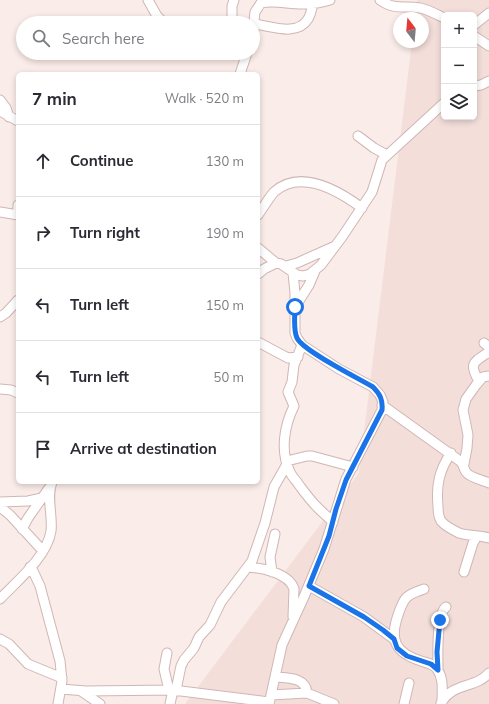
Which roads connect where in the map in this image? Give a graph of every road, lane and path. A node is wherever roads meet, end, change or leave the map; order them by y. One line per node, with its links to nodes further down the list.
1 (148, 0): 8 (street)
2 (330, 0): 6 (street)
3 (380, 0): 11 (street)
4 (232, 1): 9 (street)
5 (266, 1): 6 (street); 10 (street)
6 (313, 3): 13 (street)
7 (489, 13): 12 (street)
8 (157, 16)
9 (232, 16)
10 (255, 16)
11 (441, 16)
12 (477, 23)
13 (260, 27)
14 (477, 38): 15 (street)
15 (489, 46)
16 (244, 60): 17 (street)
17 (241, 72)
18 (489, 81): 19 (street)
19 (477, 86)
20 (0, 100): 23 (street)
21 (441, 105): 26 (street)
22 (0, 111): 23 (street)
23 (10, 117): 24 (street)
24 (16, 120)
25 (358, 136): 26 (street)
26 (387, 155): 27 (street)
27 (362, 208): 29 (street); 31 (street)
28 (0, 212): 30 (street)
29 (260, 212)
30 (16, 213)
31 (336, 246): 34 (street); 35 (street)
32 (260, 250): 33 (street)
33 (276, 264): 34 (street); 36 (street)
34 (286, 266): 37 (street)
35 (315, 271): 37 (street); 39 (street)
36 (260, 272)
37 (293, 273): 39 (street)
38 (16, 302): 40 (street)
39 (295, 307): 42 (street)
40 (0, 317)
41 (260, 343): 44 (street)
42 (302, 345): 44 (street); 49 (street)
43 (489, 352): 46 (street)
44 (298, 357): 51 (street)
45 (489, 376): 46 (street)
46 (479, 382): 52 (street)
47 (0, 389): 48 (street)
48 (16, 391)
49 (382, 405): 50 (street); 53 (street)
50 (451, 453): 52 (street); 62 (street)
51 (287, 463): 53 (street); 59 (street); 66 (street)
52 (464, 464): 54 (street)
53 (353, 466): 59 (street)
54 (489, 483)
55 (51, 484): 56 (street); 64 (street)
56 (42, 498): 57 (street); 60 (street)
57 (0, 502)
58 (0, 507): 60 (street)
59 (332, 522): 69 (street)
60 (22, 529): 64 (street)
61 (275, 534): 67 (street)
62 (477, 536): 63 (street); 68 (street)
63 (489, 538)
64 (43, 551): 65 (street)
65 (30, 567): 71 (street); 80 (street)
66 (248, 567): 67 (street); 84 (street)
67 (272, 572): 73 (street)
68 (464, 572)
69 (309, 586): 73 (street); 75 (street)
70 (424, 589): 75 (street)
71 (0, 599)
72 (446, 607): 77 (street)
73 (294, 620): 79 (street)
74 (0, 639): 80 (street)
75 (394, 639): 77 (street)
76 (167, 653): 84 (street)
77 (438, 670): 88 (street)
78 (489, 673): 88 (street)
79 (275, 677): 85 (street); 87 (street)
80 (62, 678): 82 (street)
81 (409, 683): 93 (street)
82 (61, 689): 83 (street); 89 (street)
83 (81, 690): 84 (street); 90 (street)
84 (173, 690): 86 (street); 91 (street)
85 (307, 693): 87 (street); 92 (street)
86 (226, 700): 87 (street)
87 (270, 700)
88 (441, 703)
89 (58, 704)
90 (100, 704)
91 (170, 704)
92 (334, 704)
93 (404, 704)

